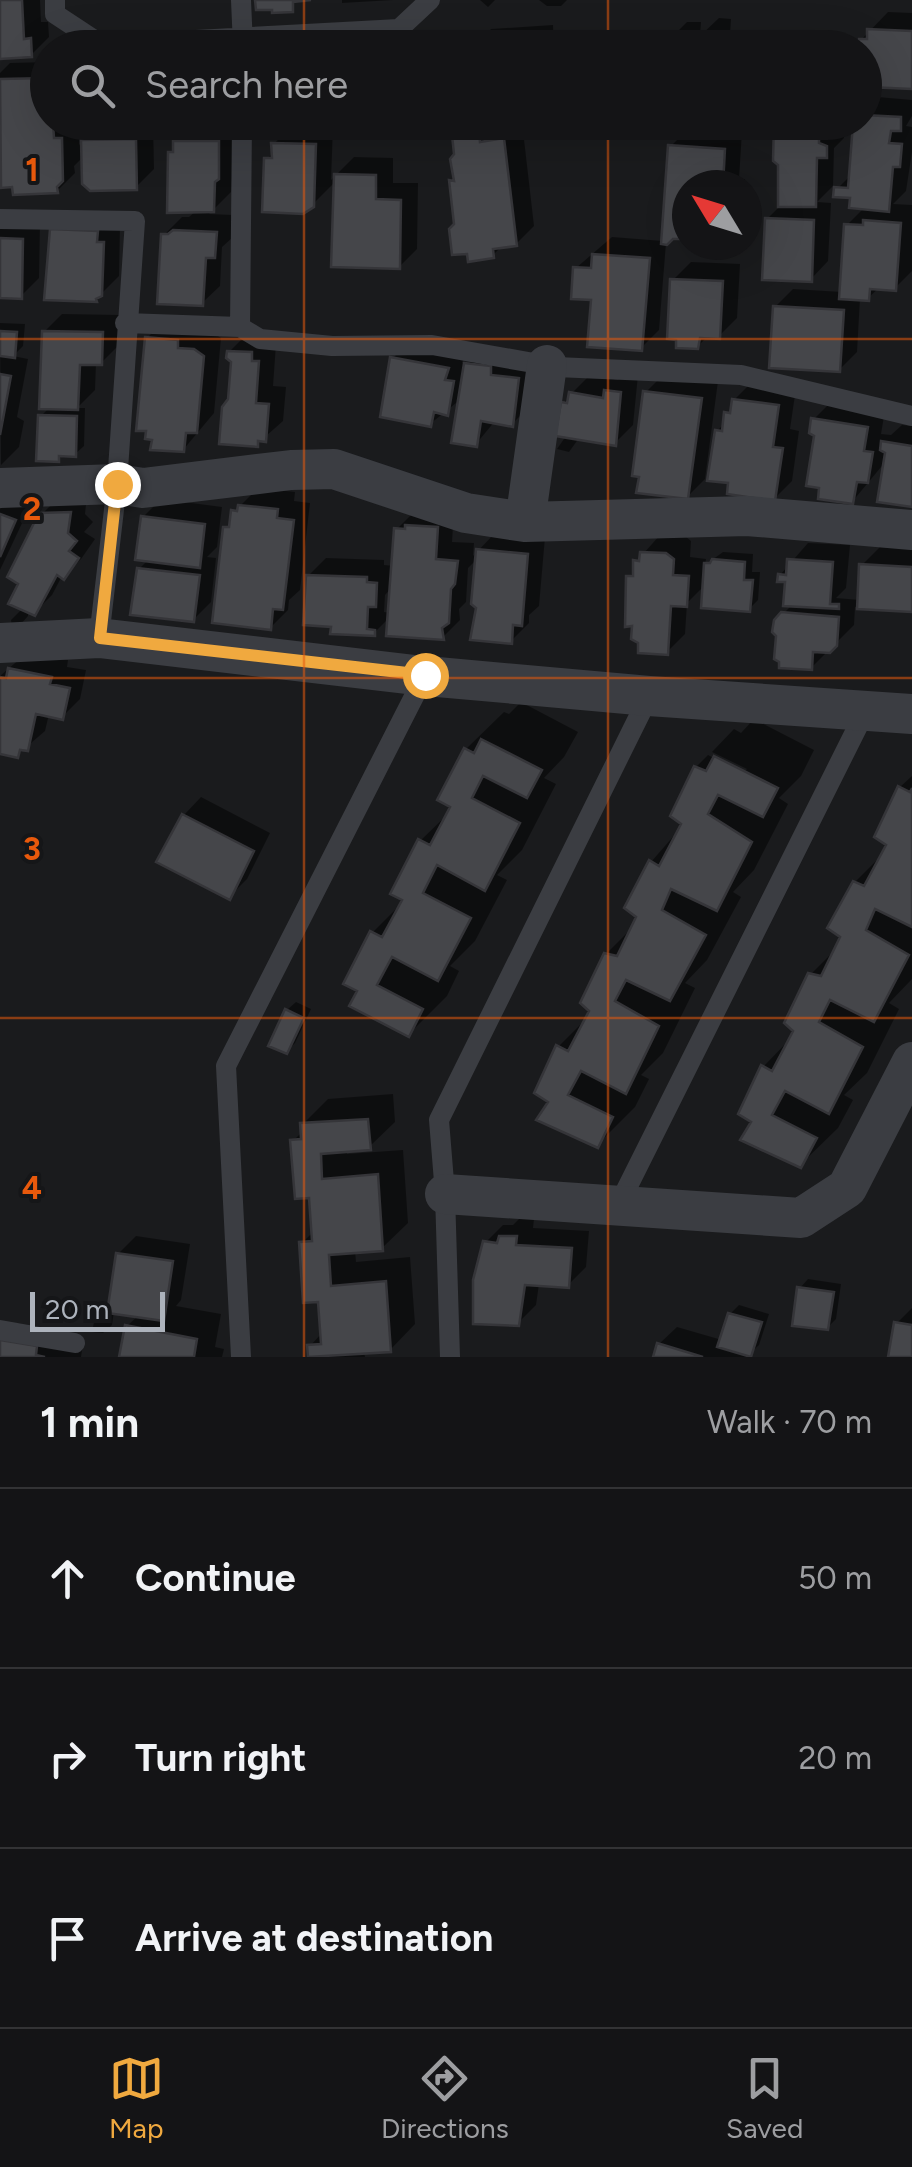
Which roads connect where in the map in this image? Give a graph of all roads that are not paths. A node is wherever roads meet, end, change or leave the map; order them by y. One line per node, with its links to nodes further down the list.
1 (54, 0): 4 (lane)
2 (241, 0): 5 (lane)
3 (430, 0): 6 (lane)
4 (79, 30)
5 (242, 30)
6 (388, 30)
7 (242, 140): 10 (lane)
8 (0, 219): 9 (lane)
9 (125, 323): 10 (lane); 13 (lane)
10 (240, 327): 11 (lane)
11 (547, 365): 12 (lane); 15 (street)
12 (912, 416)
13 (117, 484): 14 (street); 15 (street); 17 (lane)
14 (0, 488)
15 (525, 522): 16 (street)
16 (912, 530)
17 (100, 638): 18 (street); 19 (street)
18 (0, 643)
19 (425, 675): 20 (street); 28 (lane)
20 (648, 696): 21 (street); 24 (lane)
21 (866, 710): 22 (street); 25 (lane)
22 (912, 714)
23 (912, 1062): 25 (street)
24 (445, 1194): 25 (street); 29 (lane)
25 (620, 1204)
26 (0, 1330): 27 (lane)
27 (75, 1343)
28 (242, 1357)
29 (450, 1357)

